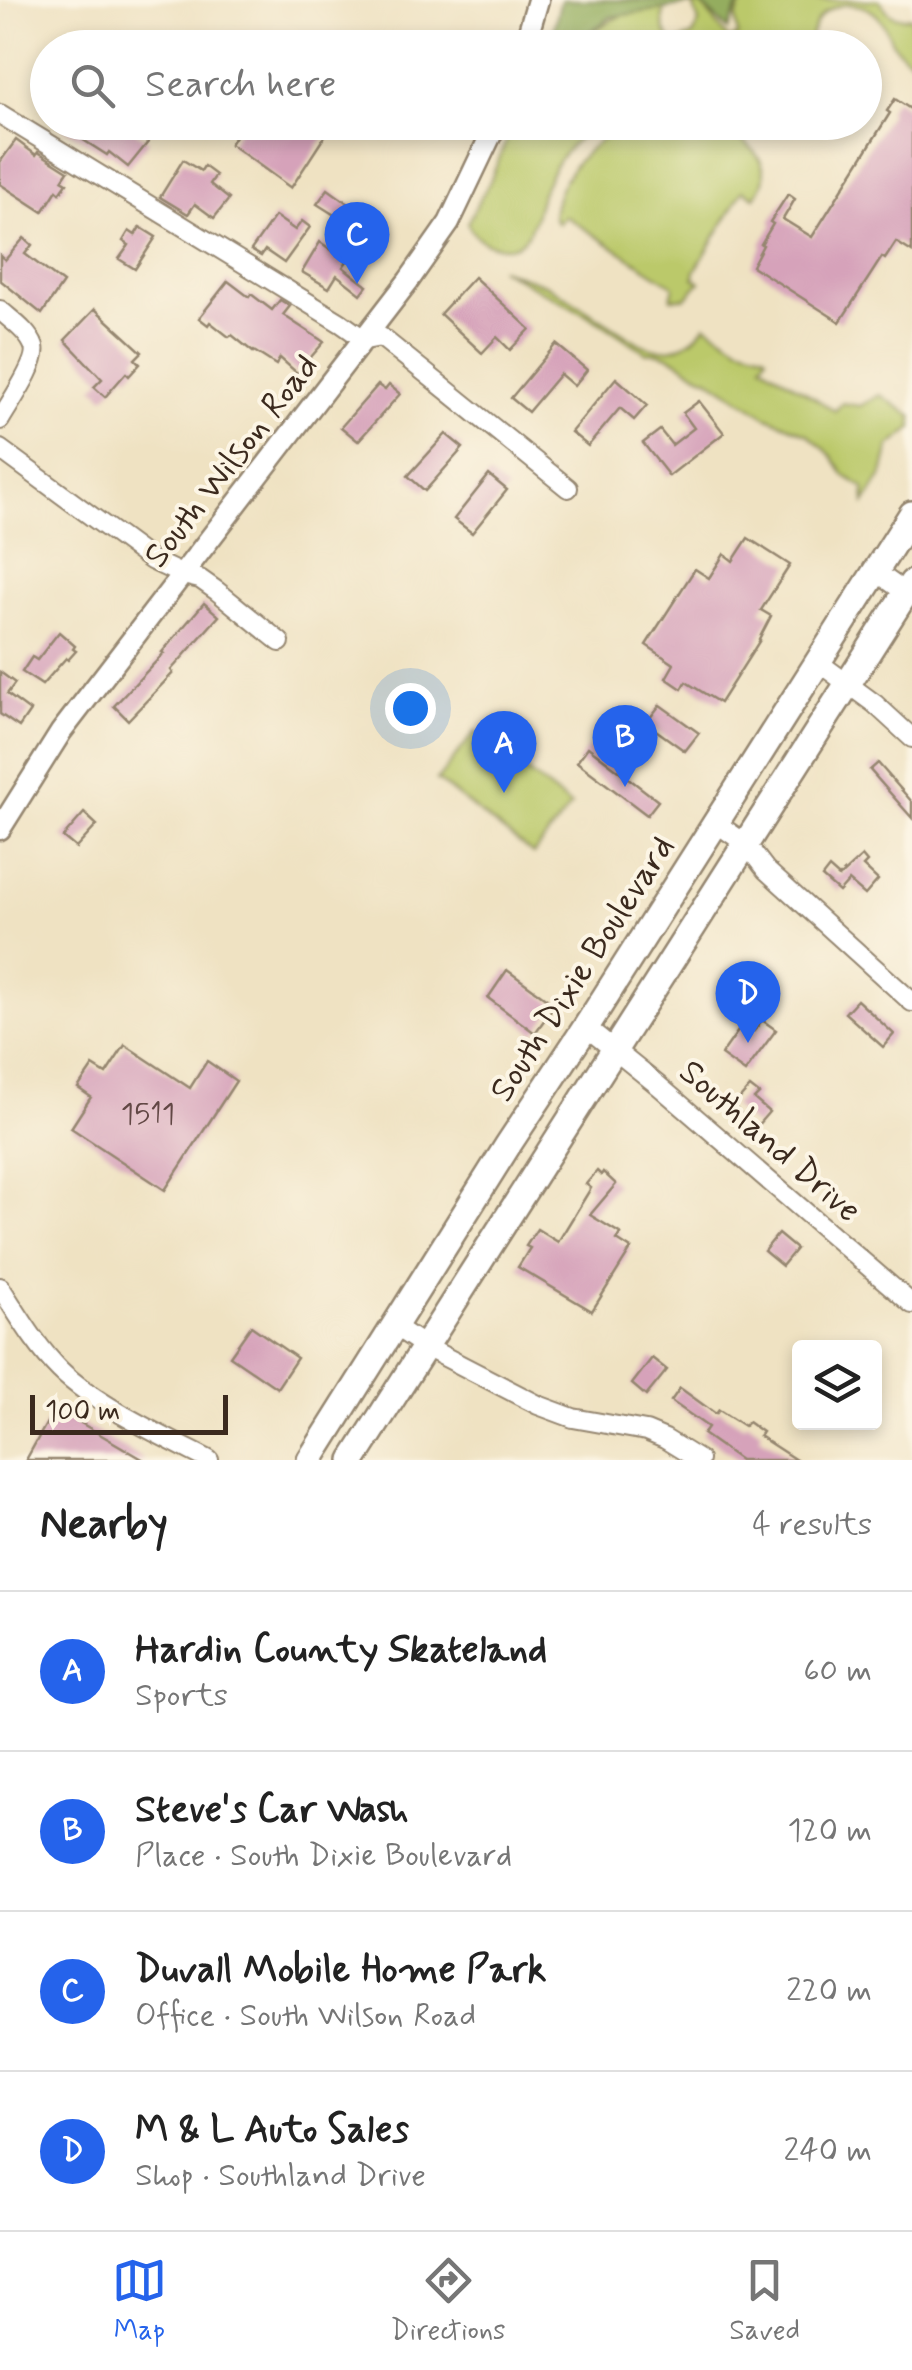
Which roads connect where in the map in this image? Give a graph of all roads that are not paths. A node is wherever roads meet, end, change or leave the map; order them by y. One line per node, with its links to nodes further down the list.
1 (538, 0): 2 (main road)
2 (529, 30)
3 (0, 114): 4 (street)
4 (30, 133)
5 (42, 140): 8 (street)
6 (488, 140): 8 (main road, South Wilson Road)
7 (0, 310): 9 (street)
8 (366, 340): 11 (street); 14 (main road, South Wilson Road)
9 (0, 420)
10 (0, 449): 14 (street)
11 (568, 488)
12 (912, 514): 13 (highway, South Dixie Boulevard)
13 (874, 571): 15 (street); 17 (highway, South Dixie Boulevard)
14 (182, 575): 16 (street); 21 (main road, South Wilson Road)
15 (909, 588): 18 (highway, South Dixie Boulevard)
16 (280, 642)
17 (818, 662): 18 (street); 20 (highway, South Dixie Boulevard)
18 (848, 684): 19 (street); 22 (highway, South Dixie Boulevard)
19 (912, 738)
20 (716, 823): 22 (street); 24 (highway, South Dixie Boulevard)
21 (0, 829)
22 (746, 844): 23 (street); 25 (highway, South Dixie Boulevard)
23 (912, 1002)
24 (586, 1027): 25 (street, Southland Drive); 28 (highway, South Dixie Boulevard)
25 (614, 1050): 27 (street, Southland Drive); 29 (highway, South Dixie Boulevard)
26 (0, 1287): 30 (street)
27 (912, 1304)
28 (393, 1325): 29 (street); 31 (highway, South Dixie Boulevard)
29 (426, 1347): 32 (highway, South Dixie Boulevard); 33 (street)
30 (209, 1460)
31 (310, 1460)
32 (353, 1460)
33 (699, 1460)

